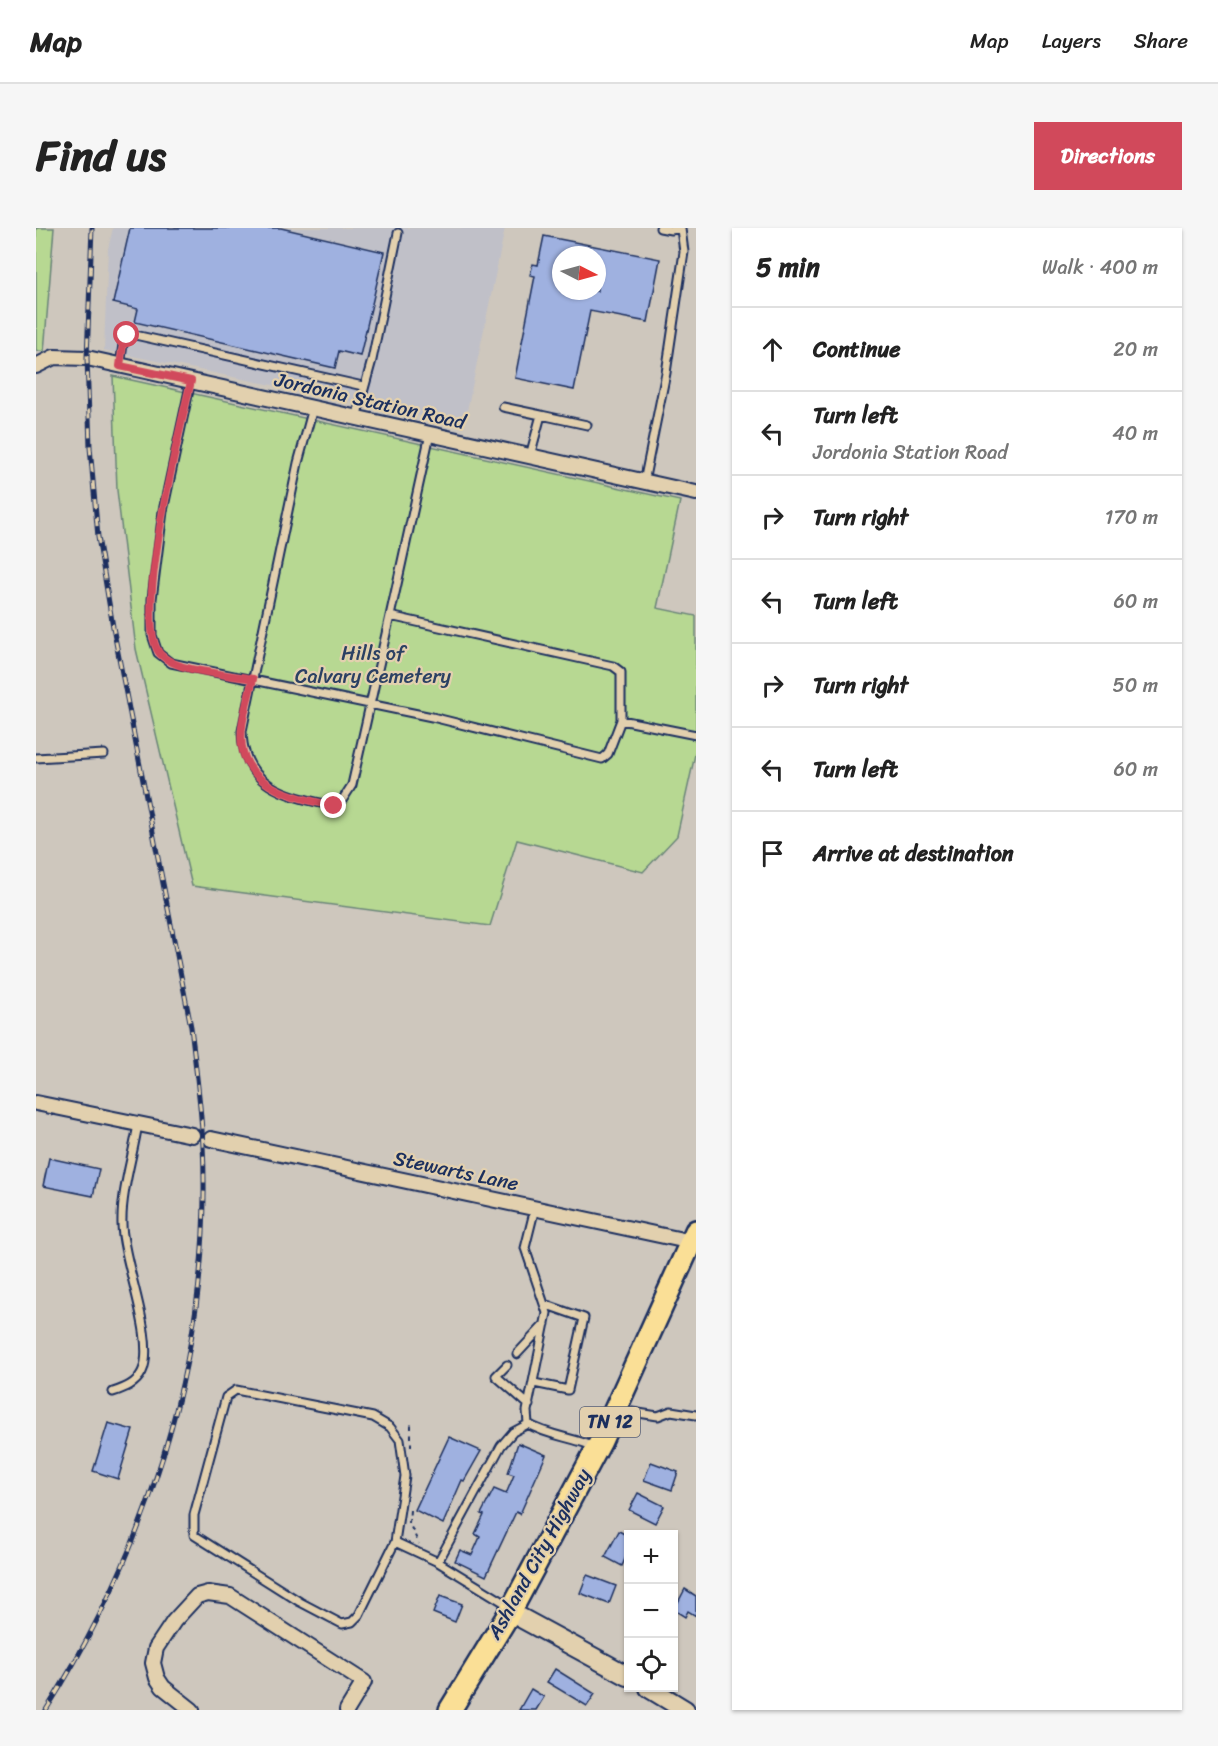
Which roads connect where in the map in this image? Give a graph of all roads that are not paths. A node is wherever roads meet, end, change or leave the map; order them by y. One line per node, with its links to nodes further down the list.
1 (660, 228): 2 (lane)
2 (681, 228): 15 (lane)
3 (398, 233): 7 (lane)
4 (36, 366): 5 (street, Jordonia Station Road)
5 (120, 366): 6 (street, Jordonia Station Road); 7 (lane)
6 (191, 381): 9 (street, Jordonia Station Road); 18 (lane)
7 (363, 386): 11 (lane)
8 (503, 407): 10 (lane)
9 (313, 408): 11 (street, Jordonia Station Road); 18 (lane)
10 (541, 416): 12 (lane); 14 (lane)
11 (356, 418): 13 (street, Jordonia Station Road)
12 (587, 425)
13 (430, 434): 14 (street, Jordonia Station Road); 17 (lane)
14 (530, 456): 15 (street, Jordonia Station Road)
15 (644, 482): 16 (street, Jordonia Station Road)
16 (696, 493)
17 (390, 616): 19 (lane); 20 (lane)
18 (253, 679): 19 (lane); 19 (lane)
19 (370, 705): 20 (lane)
20 (621, 720): 21 (lane)
21 (696, 735)
22 (104, 754): 23 (lane)
23 (36, 758)
24 (36, 1103): 25 (street)
25 (138, 1124): 26 (street); 35 (lane)
26 (192, 1135)
27 (211, 1139): 28 (street, Stewarts Lane)
28 (535, 1208): 29 (street, Stewarts Lane); 30 (lane)
29 (694, 1237): 37 (main road, Ashland City Highway / TN 12)
30 (544, 1305): 31 (lane); 34 (lane)
31 (545, 1324): 32 (lane); 34 (lane)
32 (517, 1354)
33 (507, 1365): 36 (lane)
34 (534, 1383): 36 (lane)
35 (113, 1392)
36 (529, 1405): 39 (lane)
37 (616, 1409): 38 (lane); 40 (main road, Ashland City Highway / TN 12)
38 (696, 1415)
39 (528, 1424): 40 (lane); 42 (lane)
40 (597, 1448): 43 (main road, Ashland City Highway / TN 12)
41 (395, 1542): 41 (lane); 42 (lane)
42 (438, 1562): 43 (lane)
43 (511, 1610): 44 (street); 48 (main road, Ashland City Highway / TN 12)
44 (624, 1674)
45 (656, 1692): 49 (street)
46 (192, 1710): 47 (street)
47 (347, 1710)
48 (450, 1710)
49 (685, 1710)

